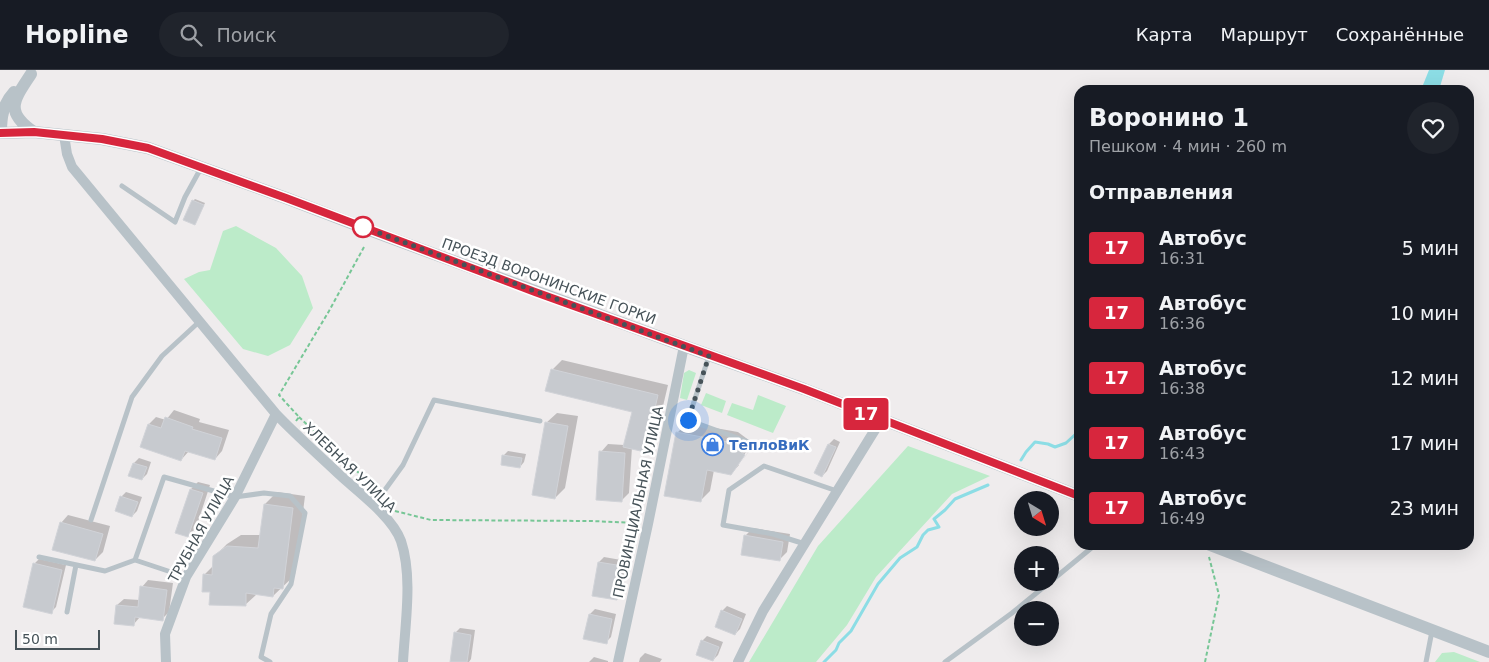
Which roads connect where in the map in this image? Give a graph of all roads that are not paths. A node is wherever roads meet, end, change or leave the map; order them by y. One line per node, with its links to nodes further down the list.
1 (33, 72): 2 (street); 3 (street); 4 (street)
2 (0, 102)
3 (34, 132): 4 (street, ПРОЕЗД ВОРОНИНСКИЕ ГОРКИ); 5 (street, ПРОЕЗД ВОРОНИНСКИЕ ГОРКИ)
4 (0, 133)
5 (64, 135): 6 (street, ПРОЕЗД ВОРОНИНСКИЕ ГОРКИ); 8 (street, ХЛЕБНАЯ УЛИЦА)
6 (201, 167): 7 (lane); 9 (street, ПРОЕЗД ВОРОНИНСКИЕ ГОРКИ)
7 (122, 186)
8 (200, 320): 11 (street, ХЛЕБНАЯ УЛИЦА); 19 (lane)
9 (684, 346): 10 (street, ПРОЕЗД ВОРОНИНСКИЕ ГОРКИ); 35 (street, ПРОВИНЦИАЛЬНАЯ УЛИЦА)
10 (709, 356): 12 (street, ПРОЕЗД ВОРОНИНСКИЕ ГОРКИ); 14 (lane)
11 (276, 414): 17 (street, ТРУБНАЯ УЛИЦА); 18 (street, ХЛЕБНАЯ УЛИЦА)
12 (881, 420): 15 (street); 16 (street, ПРОЕЗД ВОРОНИНСКИЕ ГОРКИ)
13 (540, 421): 18 (lane)
14 (765, 448)
15 (838, 491): 20 (street); 20 (lane)
16 (1074, 494)
17 (235, 497): 24 (lane); 27 (street, ТРУБНАЯ УЛИЦА); 33 (lane)
18 (374, 505): 34 (street, ХЛЕБНАЯ УЛИЦА)
19 (91, 520)
20 (805, 544): 36 (street)
21 (1089, 550): 26 (lane)
22 (1212, 550): 30 (street)
23 (39, 557): 25 (lane)
24 (135, 560): 25 (lane); 27 (lane)
25 (76, 565): 29 (lane)
26 (1059, 575)
27 (186, 577): 32 (street, ТРУБНАЯ УЛИЦА)
28 (1039, 591): 37 (lane)
29 (67, 612)
30 (1432, 630): 31 (street); 38 (lane)
31 (1487, 651)
32 (166, 662)
33 (270, 662)
34 (403, 662)
35 (618, 662)
36 (738, 662)
37 (945, 662)
38 (1426, 662)

